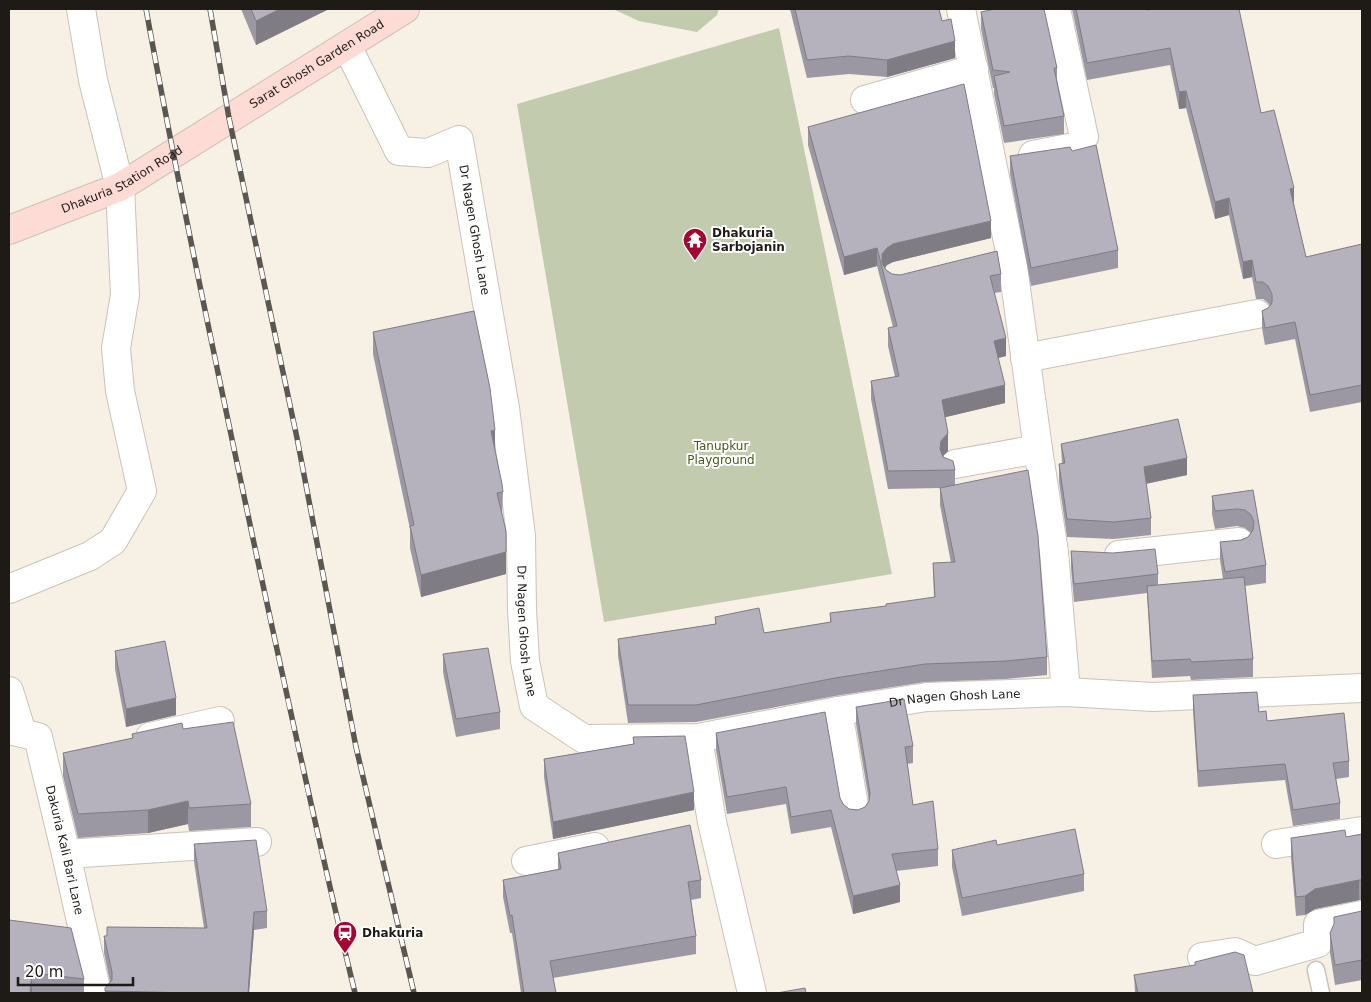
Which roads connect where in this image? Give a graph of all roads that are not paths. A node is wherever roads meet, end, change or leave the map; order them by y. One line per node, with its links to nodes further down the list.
1 (81, 9): 10 (street)
2 (405, 9): 5 (street, Sarat Ghosh Garden Road)
3 (962, 9): 6 (street)
4 (1056, 9): 9 (street)
5 (347, 46): 8 (street, Sarat Ghosh Garden Road); 27 (street, Dr Nagen Ghosh Lane)
6 (974, 69): 7 (street); 9 (street)
7 (865, 100)
8 (228, 118): 10 (street, Dhakuria Station Road)
9 (992, 161): 12 (street)
10 (120, 187): 11 (street, Dhakuria Station Road); 20 (street)
11 (9, 230)
12 (1010, 250): 13 (street); 15 (street)
13 (982, 257)
14 (1257, 314): 15 (street)
15 (1025, 358): 16 (street)
16 (1038, 448): 17 (street); 19 (street)
17 (955, 464)
18 (1240, 542): 19 (street)
19 (1074, 553): 23 (street)
20 (9, 589)
21 (1362, 688): 23 (street, Dr Nagen Ghosh Lane)
22 (9, 691): 26 (street)
23 (1066, 692): 24 (street, Dr Nagen Ghosh Lane)
24 (838, 711): 27 (street, Dr Nagen Ghosh Lane); 31 (street)
25 (220, 721): 28 (street)
26 (15, 732): 30 (street, Dakuria Kali Bari Lane)
27 (698, 738): 42 (street)
28 (128, 742)
29 (72, 756): 30 (street)
30 (44, 762): 36 (street, Dakuria Kali Bari Lane)
31 (856, 812)
32 (1362, 831): 35 (street)
33 (257, 842): 36 (street)
34 (614, 843): 37 (street)
35 (1276, 844)
36 (66, 854): 41 (street, Dakuria Kali Bari Lane)
37 (526, 861)
38 (1362, 915): 39 (street)
39 (1202, 957)
40 (1316, 970): 43 (lane)
41 (97, 993)
42 (752, 993)
43 (1321, 993)

